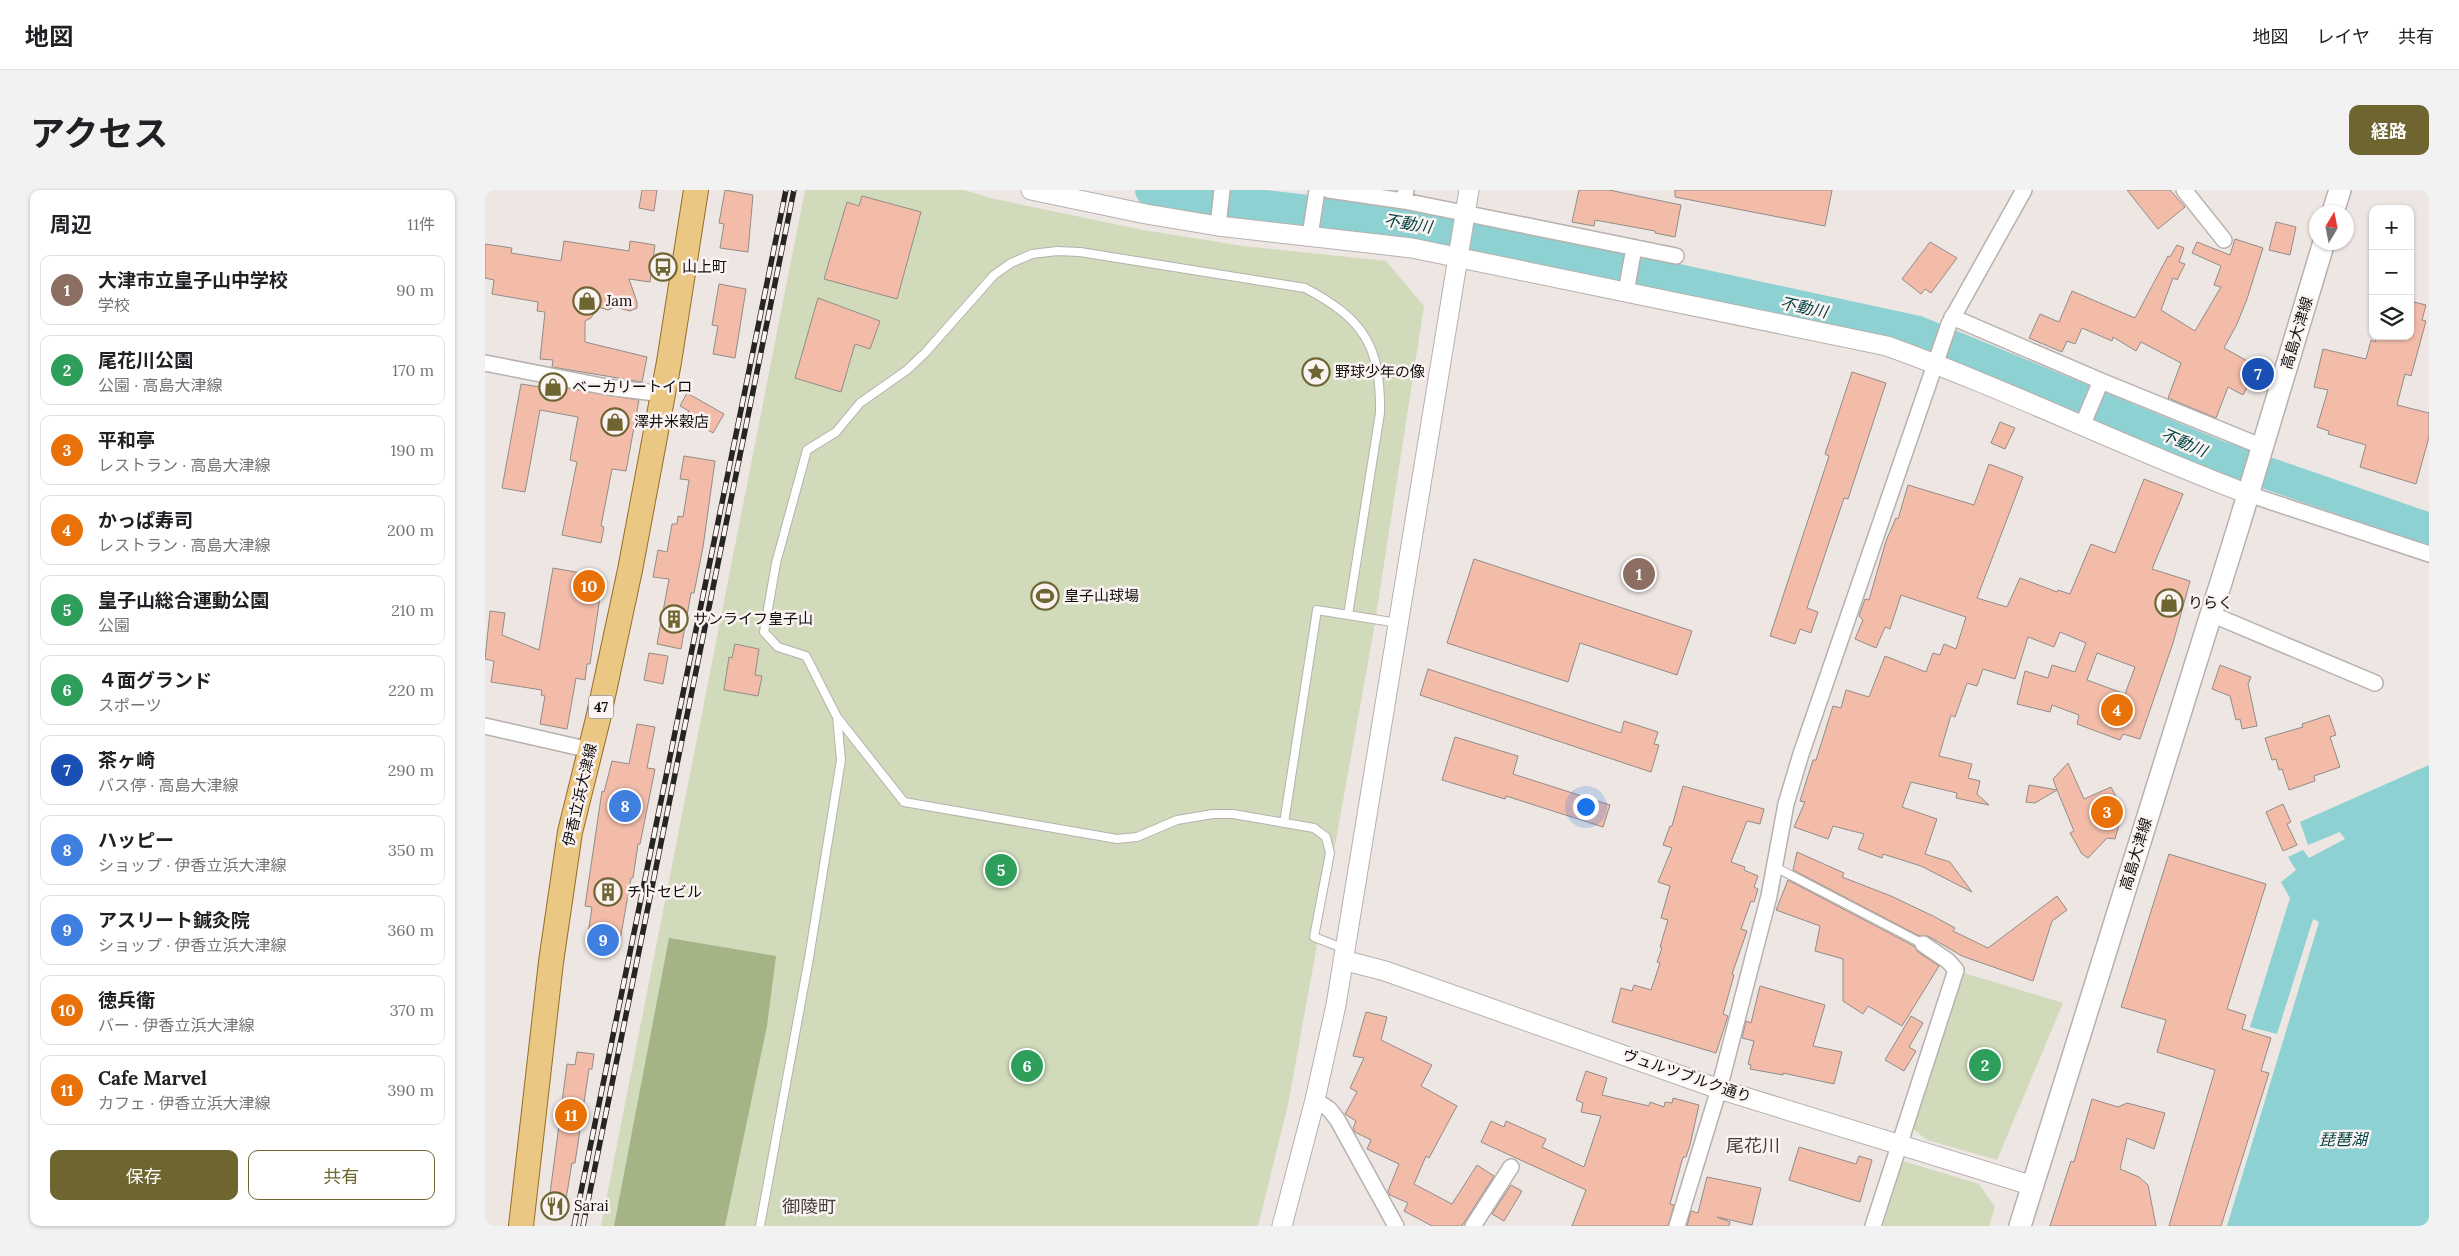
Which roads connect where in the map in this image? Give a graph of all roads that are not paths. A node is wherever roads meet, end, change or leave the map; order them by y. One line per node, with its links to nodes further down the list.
1 (696, 190): 26 (main road, 伊香立浜大津線 / 47)
2 (1031, 190): 11 (street)
3 (1222, 190): 14 (street)
4 (1317, 190): 15 (street)
5 (1329, 190): 10 (street)
6 (1469, 190): 13 (street)
7 (2024, 190): 22 (street)
8 (2184, 190): 16 (street)
9 (2340, 190): 12 (main road)
10 (1405, 195): 13 (street)
11 (1077, 196): 14 (street)
12 (2335, 205)
13 (1465, 212): 17 (street); 19 (street)
14 (1218, 225): 15 (street)
15 (1310, 236): 19 (street)
16 (2224, 240)
17 (1634, 248): 20 (street); 21 (street)
18 (2322, 250): 28 (main road, 高島大津線)
19 (1458, 252): 21 (street); 33 (street)
20 (1677, 256)
21 (1626, 292): 23 (street)
22 (1950, 320): 23 (street); 25 (street)
23 (1937, 359): 27 (street); 39 (street)
24 (485, 363): 26 (street)
25 (2100, 385): 27 (street); 28 (street)
26 (663, 394): 37 (main road, 伊香立浜大津線 / 47)
27 (2083, 422): 29 (street)
28 (2262, 449): 29 (main road, 高島大津線)
29 (2250, 488): 30 (street); 31 (main road, 高島大津線)
30 (2429, 554)
31 (2211, 614): 34 (street); 46 (main road, 高島大津線)
32 (1348, 615): 33 (lane); 35 (lane); 38 (lane)
33 (1399, 623): 41 (street)
34 (2375, 683)
35 (837, 717): 38 (lane); 48 (lane)
36 (485, 726): 37 (street)
37 (590, 750): 47 (main road, 伊香立浜大津線 / 47)
38 (1284, 823): 41 (lane)
39 (1775, 867): 40 (lane); 42 (street)
40 (1923, 944): 44 (street)
41 (1344, 954): 42 (street, ヴュルツブルク通り); 43 (street)
42 (1719, 1089): 44 (street, ヴュルツブルク通り); 52 (street)
43 (1315, 1100): 49 (street); 50 (street)
44 (1898, 1143): 46 (street, ヴュルツブルク通り); 53 (street)
45 (1511, 1167): 51 (street)
46 (2033, 1186): 54 (main road, 高島大津線)
47 (521, 1226)
48 (760, 1226)
49 (1282, 1226)
50 (1396, 1226)
51 (1473, 1226)
52 (1677, 1226)
53 (1873, 1226)
54 (2021, 1226)

